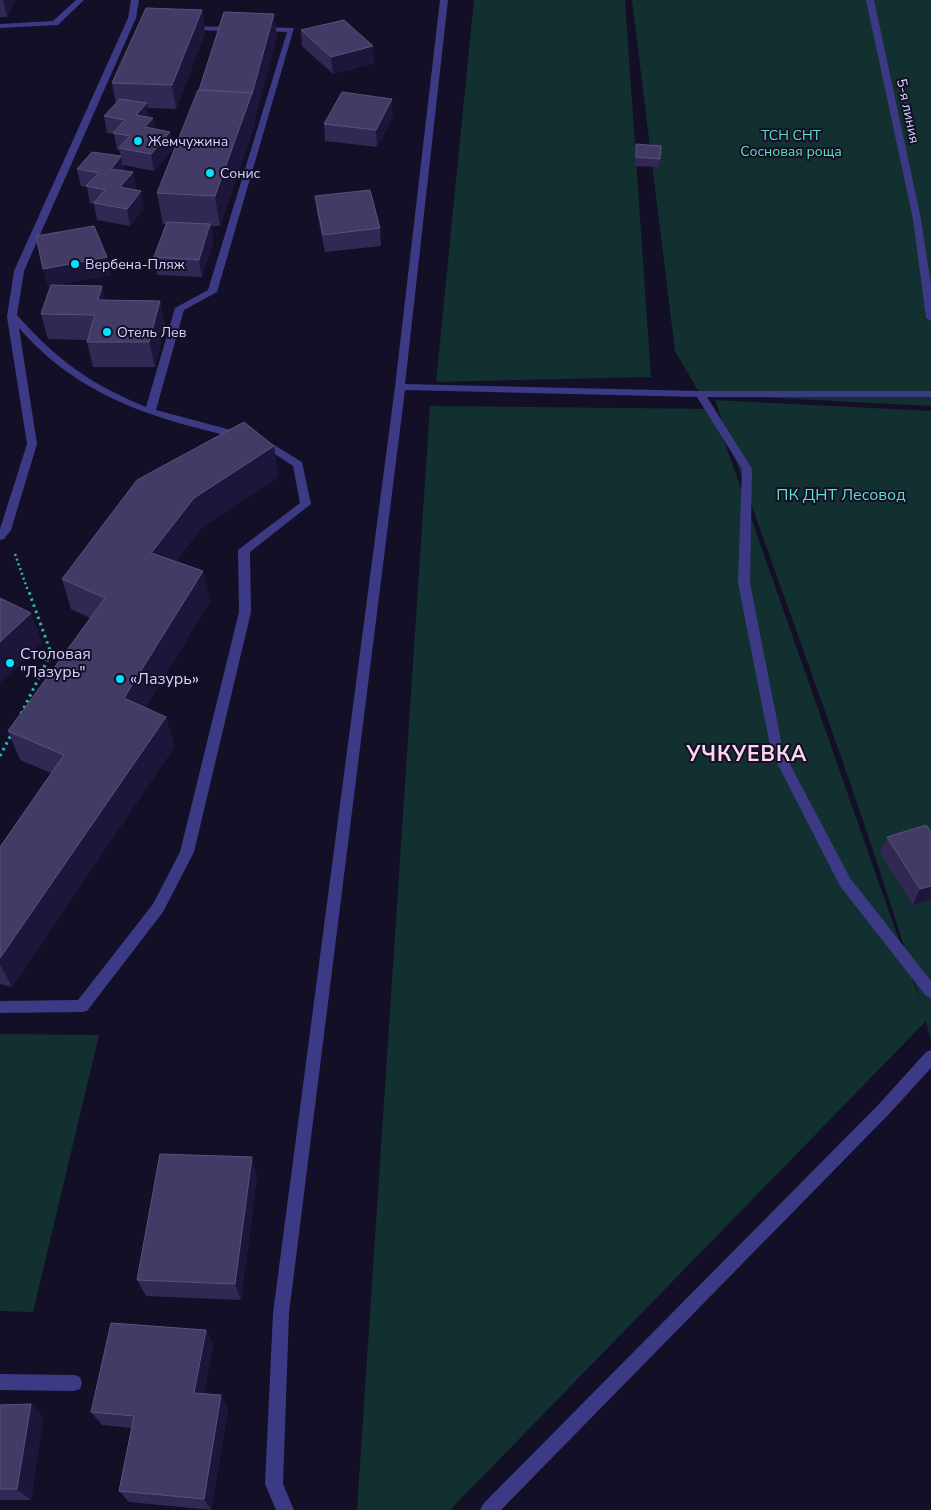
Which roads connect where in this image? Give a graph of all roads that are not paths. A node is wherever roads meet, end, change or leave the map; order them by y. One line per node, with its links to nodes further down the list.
1 (80, 0): 5 (lane)
2 (136, 0): 9 (lane)
3 (444, 0): 11 (lane)
4 (870, 0): 10 (lane, 5-я линия)
5 (0, 26)
6 (176, 28): 7 (lane)
7 (243, 29)
8 (253, 29): 14 (lane)
9 (12, 315): 14 (lane); 15 (lane)
10 (931, 318)
11 (400, 387): 12 (lane); 21 (lane)
12 (700, 394): 13 (lane); 16 (lane)
13 (931, 394)
14 (150, 412): 17 (lane)
15 (3, 533)
16 (931, 992)
17 (0, 1007)
18 (931, 1057): 22 (lane)
19 (0, 1382): 20 (lane)
20 (74, 1383)
21 (285, 1510)
22 (489, 1510)

